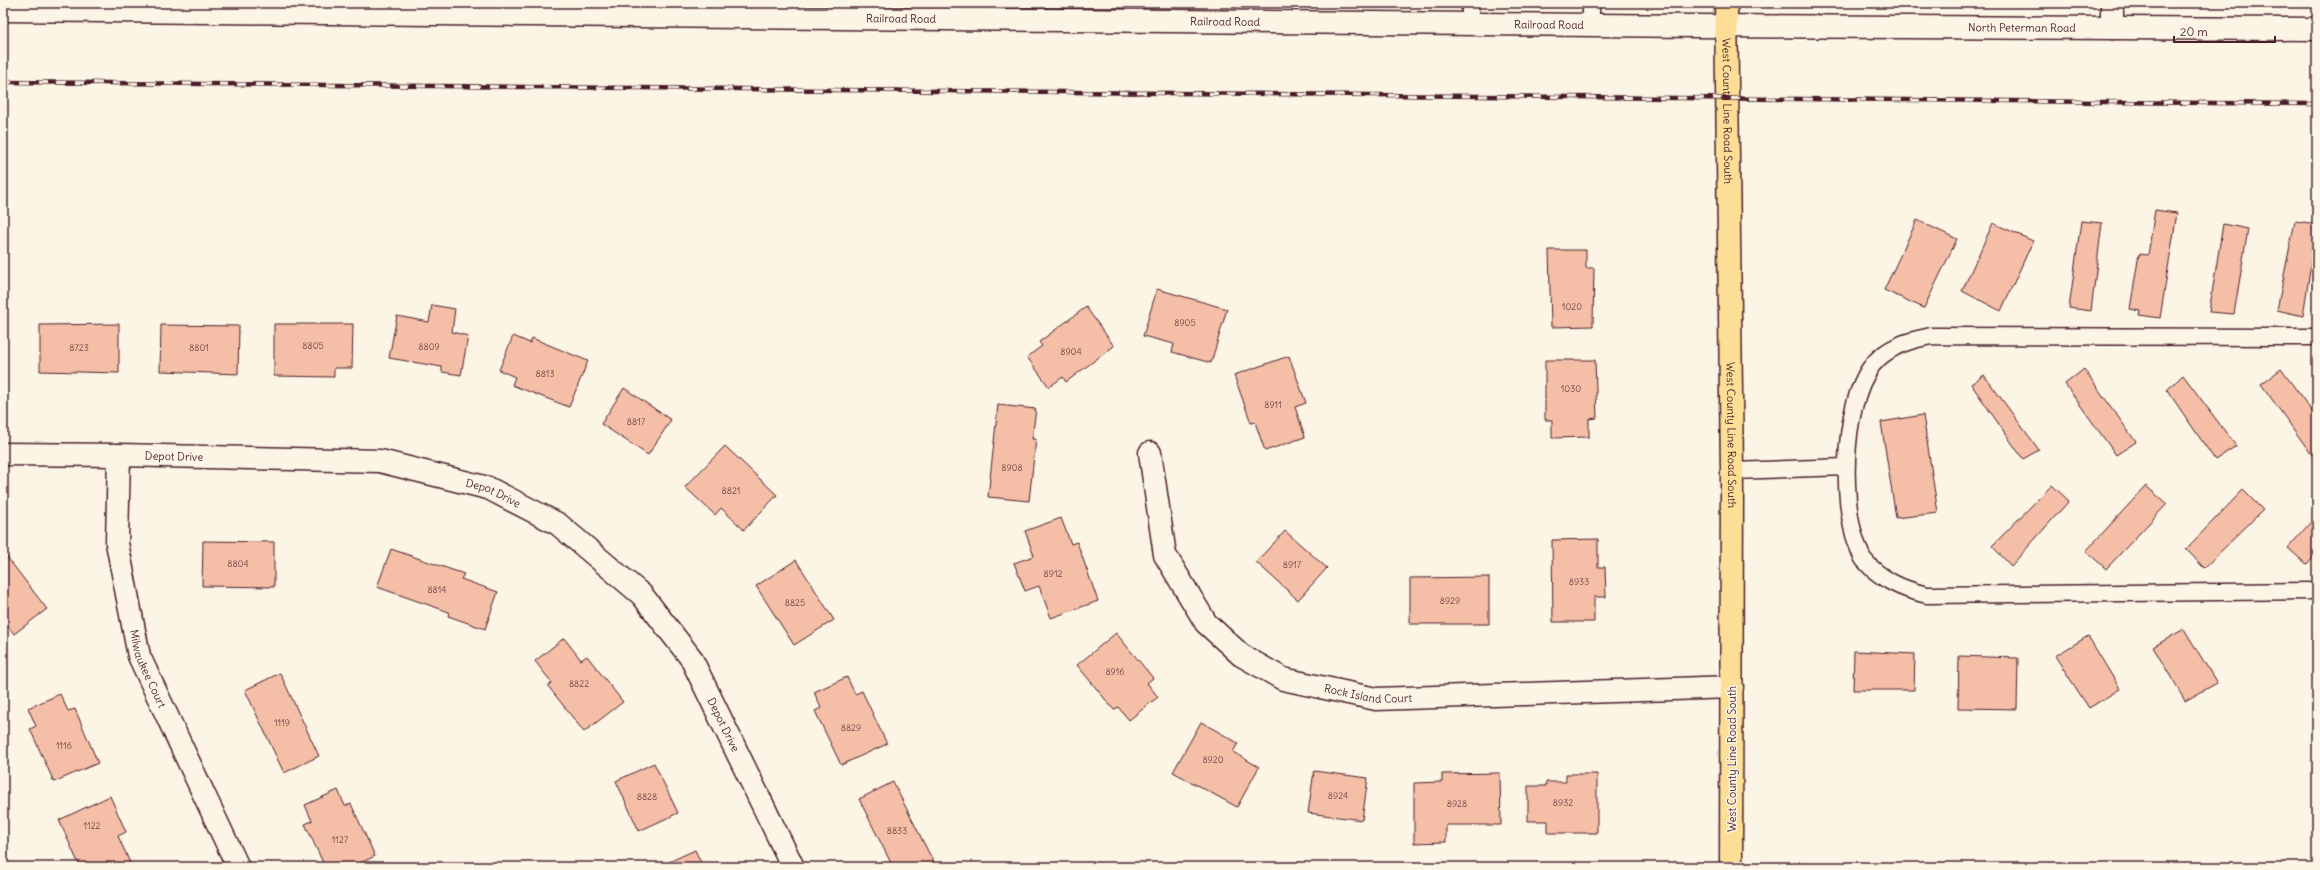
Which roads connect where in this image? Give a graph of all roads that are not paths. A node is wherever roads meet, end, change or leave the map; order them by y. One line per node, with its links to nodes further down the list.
1 (1591, 3): 7 (lane)
2 (1726, 3): 8 (main road, West County Line Road South)
3 (2112, 3): 9 (street)
4 (299, 8): 5 (street, Railroad Road); 6 (street, Railroad Road)
5 (3, 10)
6 (1470, 13): 7 (street, Railroad Road)
7 (1591, 25): 8 (street, Railroad Road)
8 (1726, 26): 9 (street, North Peterman Road); 16 (main road, West County Line Road South)
9 (2112, 28): 10 (street, North Peterman Road)
10 (2317, 29)
11 (2317, 337): 15 (lane)
12 (1150, 453): 18 (street, Rock Island Court)
13 (3, 454): 14 (street, Depot Drive)
14 (119, 455): 19 (street, Milwaukee Court); 20 (street, Depot Drive)
15 (1846, 467): 16 (lane); 17 (lane)
16 (1732, 471): 18 (main road, West County Line Road South)
17 (2317, 591)
18 (1732, 687): 21 (main road, West County Line Road South)
19 (238, 867)
20 (793, 867)
21 (1731, 867)

